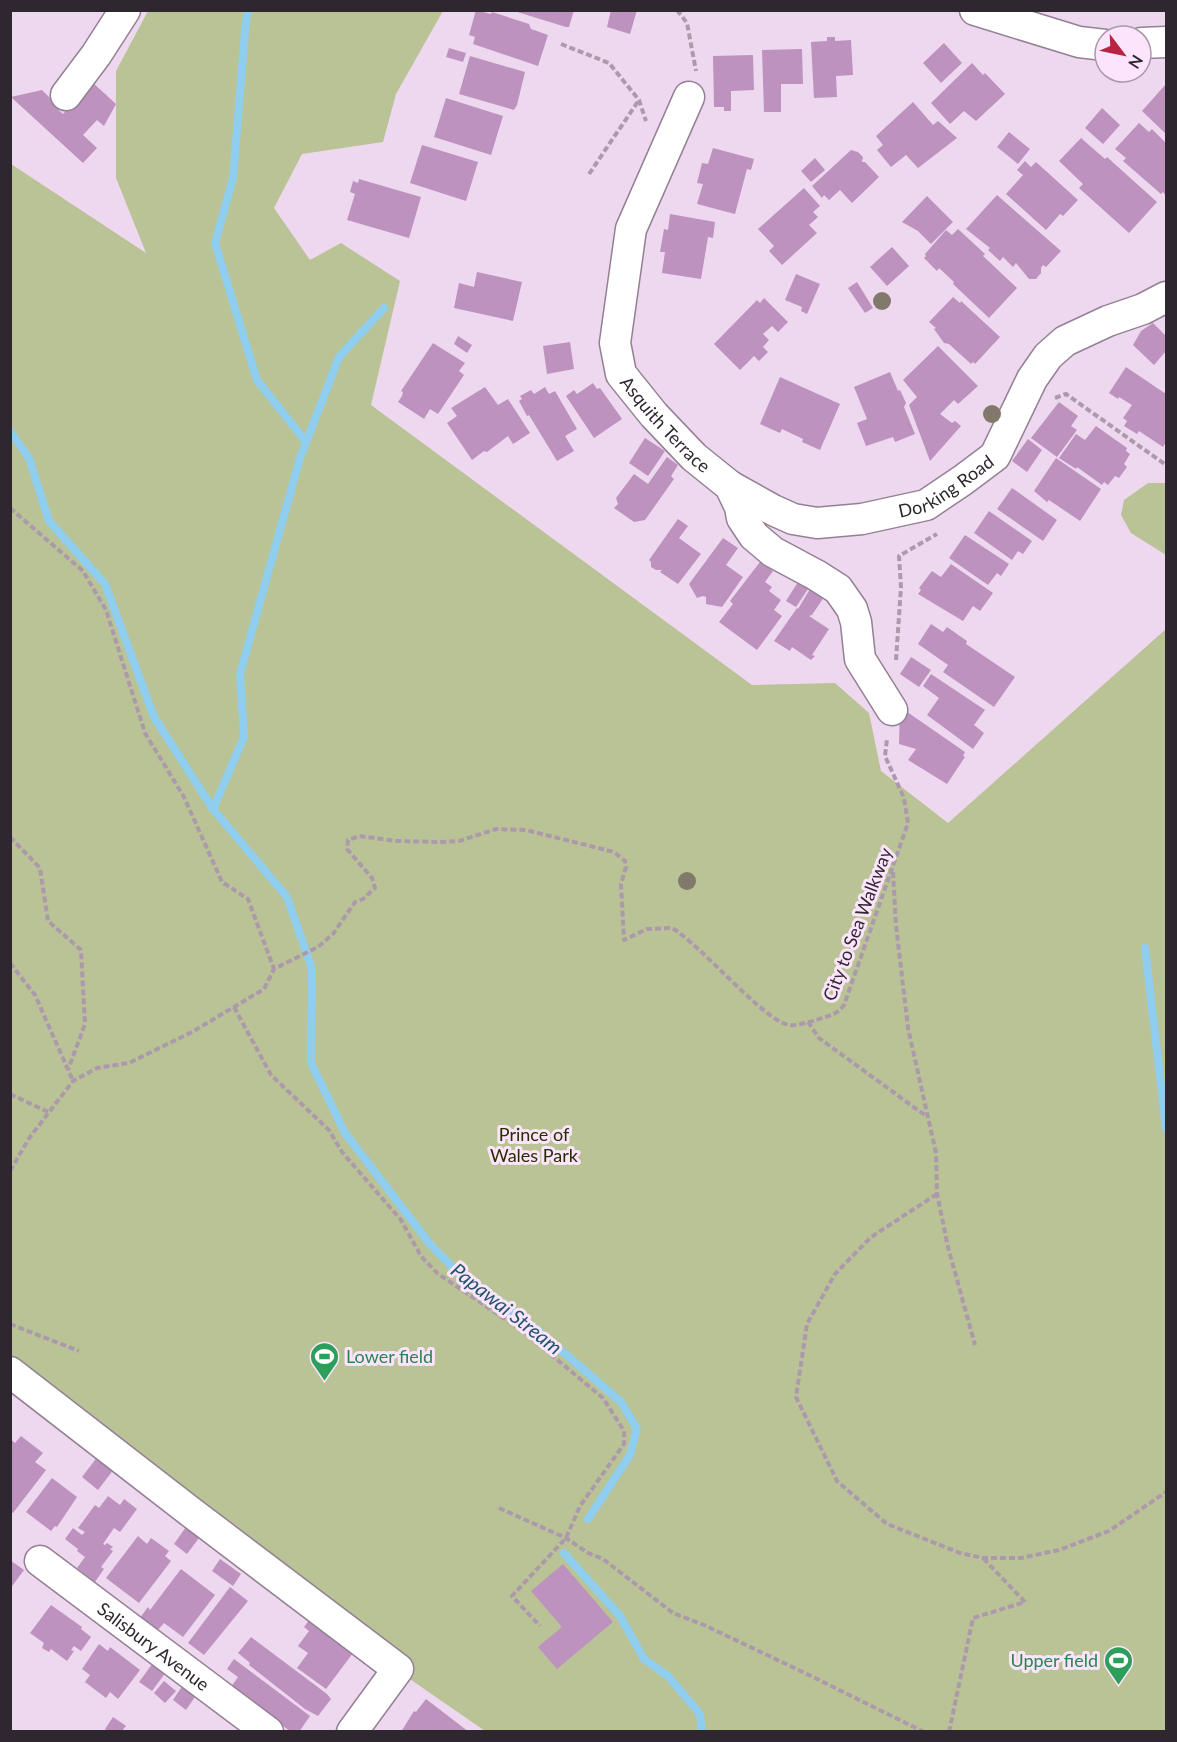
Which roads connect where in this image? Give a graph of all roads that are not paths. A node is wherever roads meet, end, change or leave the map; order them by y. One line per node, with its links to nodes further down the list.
1 (125, 10): 4 (street)
2 (975, 10): 3 (street)
3 (1093, 44)
4 (66, 95)
5 (689, 97): 7 (street, Asquith Terrace)
6 (1167, 297): 7 (street, Dorking Road)
7 (730, 486): 8 (street, Asquith Terrace)
8 (892, 710)
9 (10, 1372): 12 (street)
10 (40, 1561): 11 (street, Salisbury Avenue)
11 (268, 1731)
12 (352, 1731)

